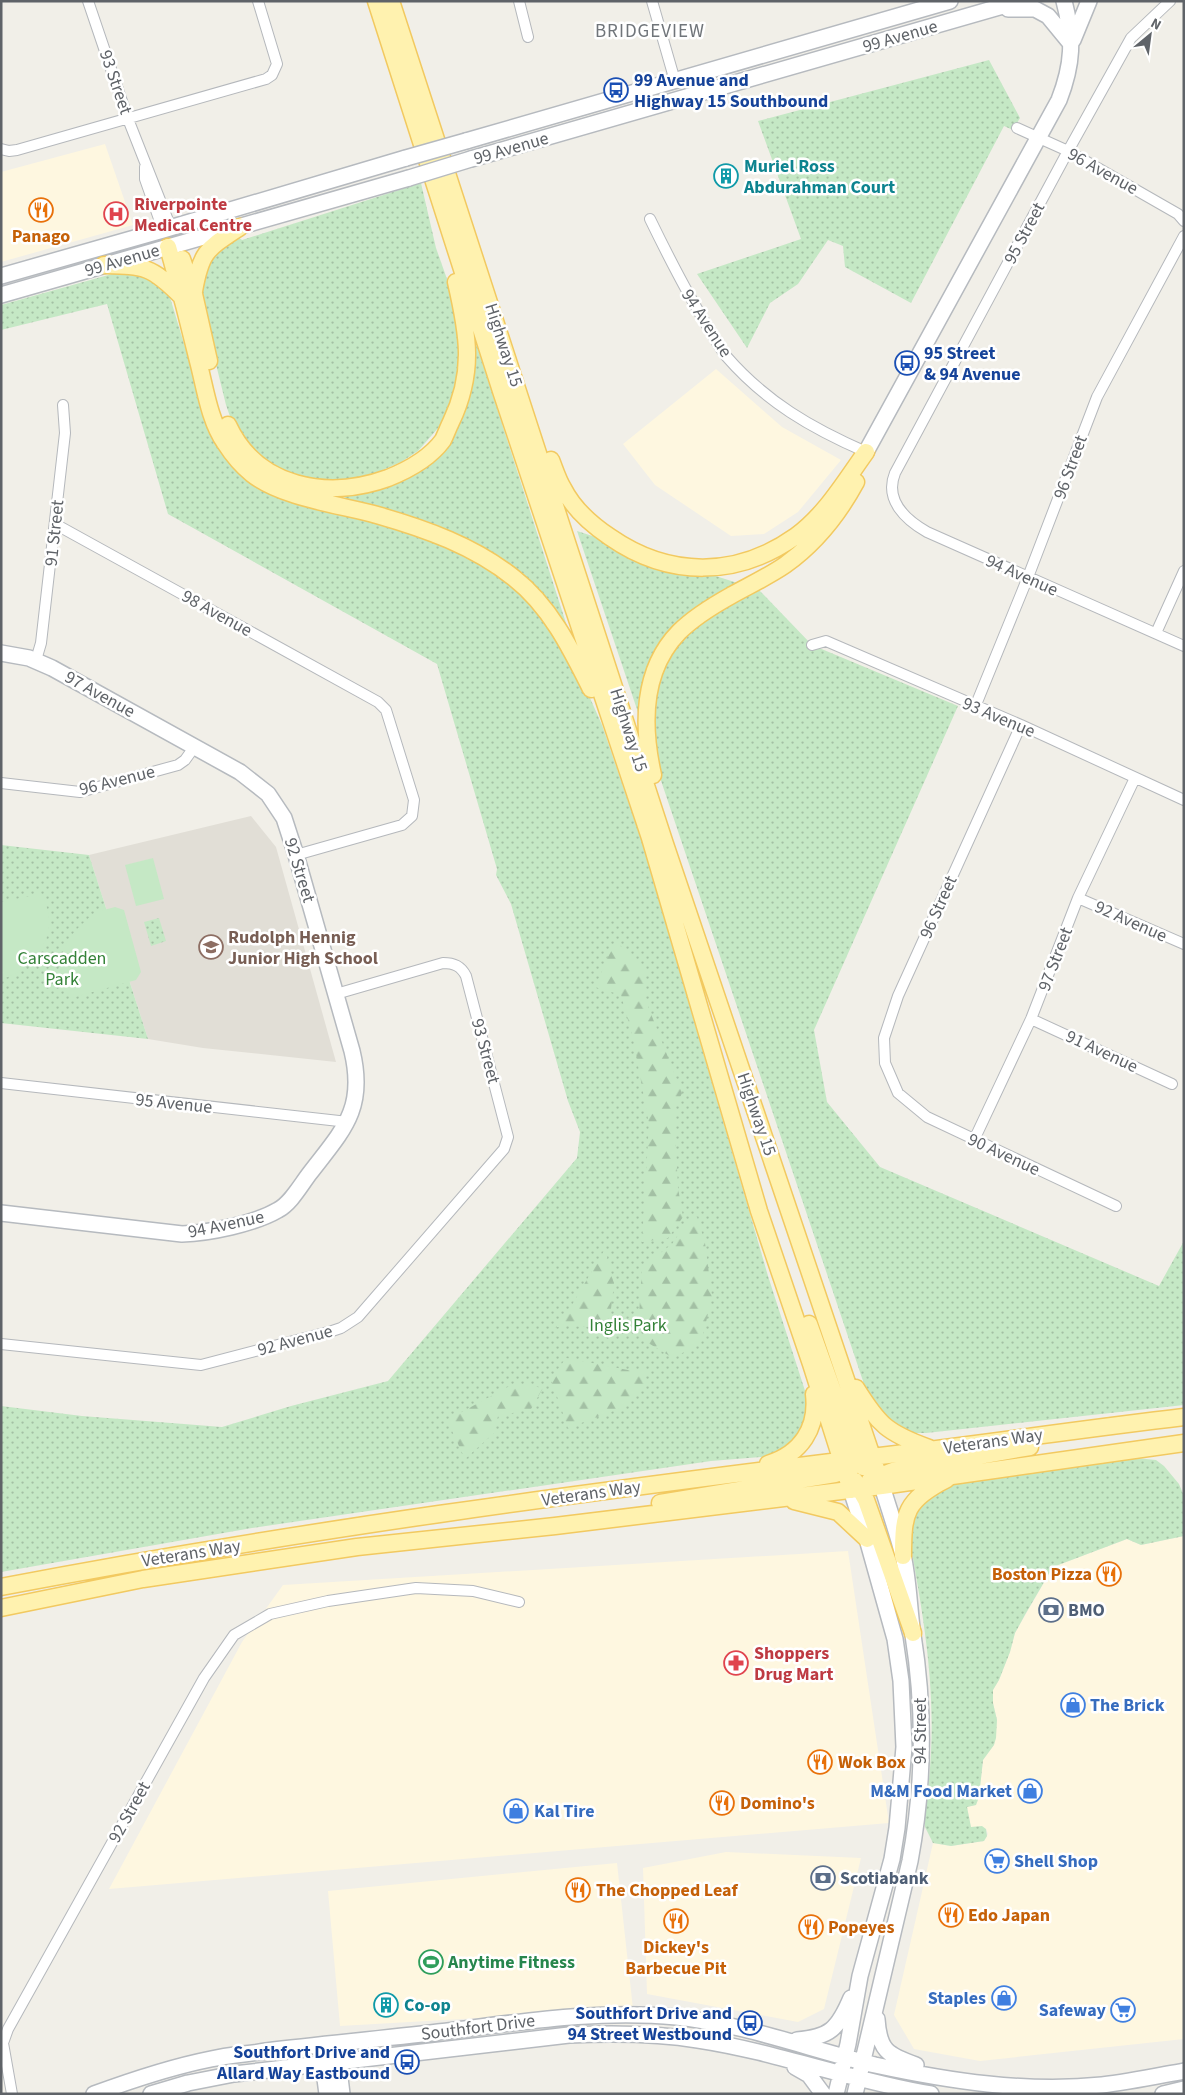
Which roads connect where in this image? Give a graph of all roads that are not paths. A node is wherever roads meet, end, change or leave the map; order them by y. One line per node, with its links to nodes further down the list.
1 (88, 1): 16 (street, 93 Street)
2 (258, 1): 16 (street)
3 (376, 1): 23 (main road, Highway 15)
4 (390, 1): 32 (main road, Highway 15)
5 (520, 1): 13 (street)
6 (652, 1): 15 (street)
7 (950, 1): 15 (main road, 99 Avenue)
8 (1020, 1): 12 (main road, 99 Avenue)
9 (1064, 1): 14 (main road, 95 Street)
10 (1089, 1): 14 (main road)
11 (1170, 1): 20 (street, 95 Street)
12 (994, 9): 14 (main road); 24 (main road, 99 Avenue, bridge)
13 (528, 37)
14 (1072, 44): 18 (main road, 95 Street)
15 (675, 81): 25 (main road, 99 Avenue, bridge)
16 (128, 119): 19 (street); 25 (street, 93 Street)
17 (1017, 128): 18 (street, 96 Avenue)
18 (1039, 138): 20 (street, 96 Avenue); 34 (main road, 95 Street)
19 (1, 148)
20 (1068, 151): 22 (street, 96 Avenue); 35 (street, 95 Street)
21 (650, 219): 34 (street, 94 Avenue)
22 (1184, 221)
23 (448, 225): 31 (main road); 47 (main road, Highway 15)
24 (240, 226): 27 (main road, 99 Avenue); 31 (main road)
25 (167, 229): 27 (main road, 93 Street); 29 (main road, 99 Avenue)
26 (1184, 236): 38 (street, 96 Street)
27 (173, 246): 28 (main road, 99 Avenue); 31 (main road)
28 (104, 265): 30 (main road, 99 Avenue); 31 (main road)
29 (1, 276)
30 (1, 295)
31 (188, 296): 47 (main road)
32 (496, 321): 34 (main road); 51 (main road, Highway 15)
33 (63, 405): 36 (street, 91 Street)
34 (866, 452): 51 (main road)
35 (894, 475): 38 (street, 94 Avenue)
36 (55, 524): 43 (street, 91 Street); 52 (street, 98 Avenue)
37 (1184, 570): 39 (street)
38 (1028, 578): 39 (street, 94 Avenue); 44 (street, 96 Street)
39 (1156, 633): 41 (street, 94 Avenue)
40 (812, 645): 44 (street, 93 Avenue)
41 (1184, 646)
42 (1, 654): 43 (main road, 97 Avenue)
43 (36, 660): 46 (main road, 97 Avenue)
44 (975, 706): 45 (street, 93 Avenue)
45 (1021, 725): 48 (street, 93 Avenue); 59 (street, 96 Street)
46 (195, 746): 49 (street, 96 Avenue); 52 (main road, 92 Street)
47 (625, 761): 64 (main road, Highway 15)
48 (1135, 778): 50 (street, 93 Avenue); 53 (street, 97 Street)
49 (1, 783)
50 (1184, 800)
51 (665, 844): 68 (main road, Highway 15)
52 (296, 854): 55 (main road, 92 Street)
53 (1078, 898): 54 (street, 92 Avenue); 56 (street, 97 Street)
54 (1184, 944)
55 (336, 994): 60 (main road, 92 Street); 62 (street, 93 Street)
56 (1031, 1019): 58 (street, 91 Avenue); 61 (street, 97 Street)
57 (1, 1083): 60 (street, 95 Avenue)
58 (1172, 1084)
59 (898, 1093): 61 (street, 90 Avenue)
60 (348, 1122): 65 (main road, 94 Avenue)
61 (974, 1140): 63 (street, 90 Avenue)
62 (508, 1142): 66 (street, 92 Avenue)
63 (1116, 1206)
64 (759, 1211): 67 (main road, Highway 15); 73 (main road)
65 (1, 1213)
66 (1, 1344)
67 (811, 1364): 73 (main road, Highway 15); 74 (main road)
68 (842, 1365): 72 (main road); 73 (main road, Highway 15)
69 (1184, 1417): 70 (main road, Veterans Way)
70 (1123, 1424): 72 (main road, Veterans Way); 76 (main road)
71 (1184, 1443): 75 (main road, Veterans Way)
72 (933, 1449): 73 (main road, Veterans Way)
73 (853, 1464): 74 (main road, Veterans Way); 76 (main road); 77 (main road); 79 (main road)
74 (744, 1472): 82 (main road, Veterans Way)
75 (955, 1475): 76 (main road, Veterans Way); 81 (main road)
76 (878, 1480): 77 (main road, Veterans Way); 81 (main road, 94 Street)
77 (856, 1487): 78 (main road, Veterans Way); 80 (main road, 94 Street); 85 (main road)
78 (777, 1498): 79 (main road, Veterans Way); 80 (main road)
79 (555, 1526): 84 (main road, Veterans Way)
80 (867, 1539): 86 (main road, 94 Street)
81 (903, 1556): 85 (main road, 94 Street)
82 (1, 1588)
83 (519, 1602): 88 (street, 92 Street)
84 (1, 1608)
85 (913, 1633): 87 (main road, 94 Street)
86 (860, 1976): 90 (main road); 94 (main road, 94 Street)
87 (876, 2009): 95 (main road, 94 Street); 101 (main road)
88 (8, 2029): 89 (street, 92 Street); 104 (street, 92 Street)
89 (1, 2041)
90 (787, 2041): 91 (main road, Southfort Drive); 94 (main road, Southfort Drive)
91 (336, 2043): 92 (main road, Southfort Drive); 96 (main road)
92 (320, 2044): 97 (main road); 105 (main road, Southfort Drive)
93 (761, 2054): 96 (main road, Southfort Drive); 99 (main road, Southfort Drive); 109 (main road)
94 (845, 2056): 95 (main road, Southfort Drive); 99 (main road, 94 Street)
95 (863, 2061): 100 (main road, 94 Street); 101 (main road, Southfort Drive)
96 (338, 2062): 97 (main road, Southfort Drive); 108 (main road)
97 (323, 2064): 106 (main road, Southfort Drive); 107 (main road)
98 (1184, 2071): 101 (main road)
99 (841, 2074): 100 (main road, Southfort Drive); 110 (main road, 94 Street)
100 (859, 2078): 103 (main road, Southfort Drive); 111 (main road, 94 Street)
101 (962, 2080)
102 (1184, 2089): 113 (main road)
103 (928, 2093): 112 (main road)
104 (12, 2094)
105 (94, 2094)
106 (151, 2094)
107 (327, 2094)
108 (342, 2094)
109 (823, 2094)
110 (836, 2094)
111 (856, 2094)
112 (887, 2094)
113 (1163, 2094)

